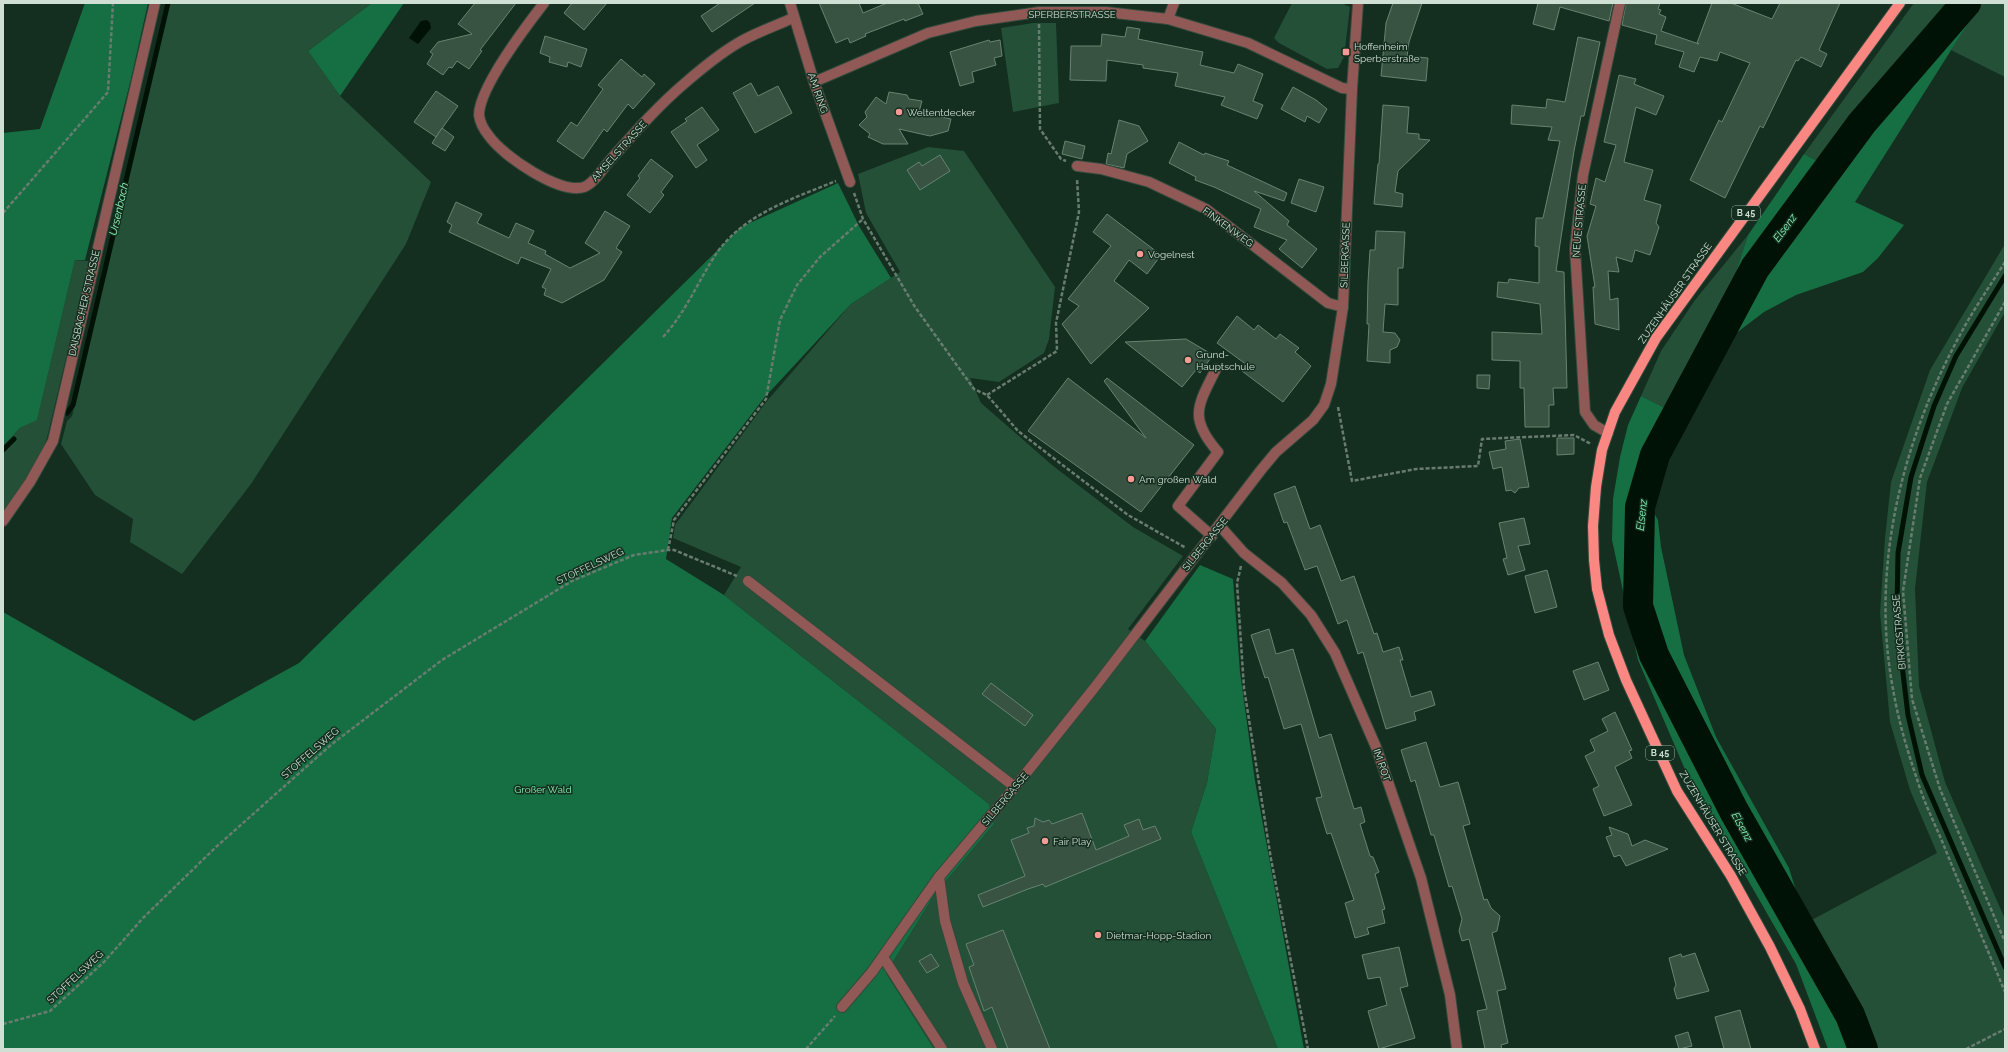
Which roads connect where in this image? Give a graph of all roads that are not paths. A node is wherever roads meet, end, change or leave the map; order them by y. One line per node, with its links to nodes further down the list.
1 (155, 3): 17 (street, DAISBACHER STRASSE)
2 (544, 3): 8 (street, AMSELSTRASSE)
3 (790, 3): 8 (street, AM RING)
4 (1174, 3): 9 (street)
5 (1358, 3): 11 (street, SILBERGASSE)
6 (1620, 3): 16 (street, NEUE STRASSE)
7 (1900, 3): 16 (main road, ZUZENHÄUSER STRASSE / B 45)
8 (793, 18): 10 (street, AM RING)
9 (1168, 19): 10 (street, SPERBERSTRASSE); 11 (street, SPERBERSTRASSE)
10 (814, 82): 13 (street, AM RING)
11 (1352, 89): 14 (street, SILBERGASSE)
12 (1077, 166): 14 (street, FINKENWEG)
13 (849, 179)
14 (1343, 307): 18 (street, SILBERGASSE)
15 (1216, 369): 19 (street)
16 (1608, 433): 28 (main road, ZUZENHÄUSER STRASSE / B 45)
17 (3, 521)
18 (1220, 526): 19 (street, SILBERGASSE); 27 (street, IM ROT)
19 (1212, 536): 21 (street, SILBERGASSE)
20 (748, 581): 21 (street)
21 (1015, 787): 22 (street, SILBERGASSE)
22 (939, 877): 23 (street, SILBERGASSE); 26 (street)
23 (883, 957): 24 (street, SILBERGASSE); 25 (street)
24 (842, 1007)
25 (942, 1049)
26 (992, 1049)
27 (1457, 1049)
28 (1815, 1049)

